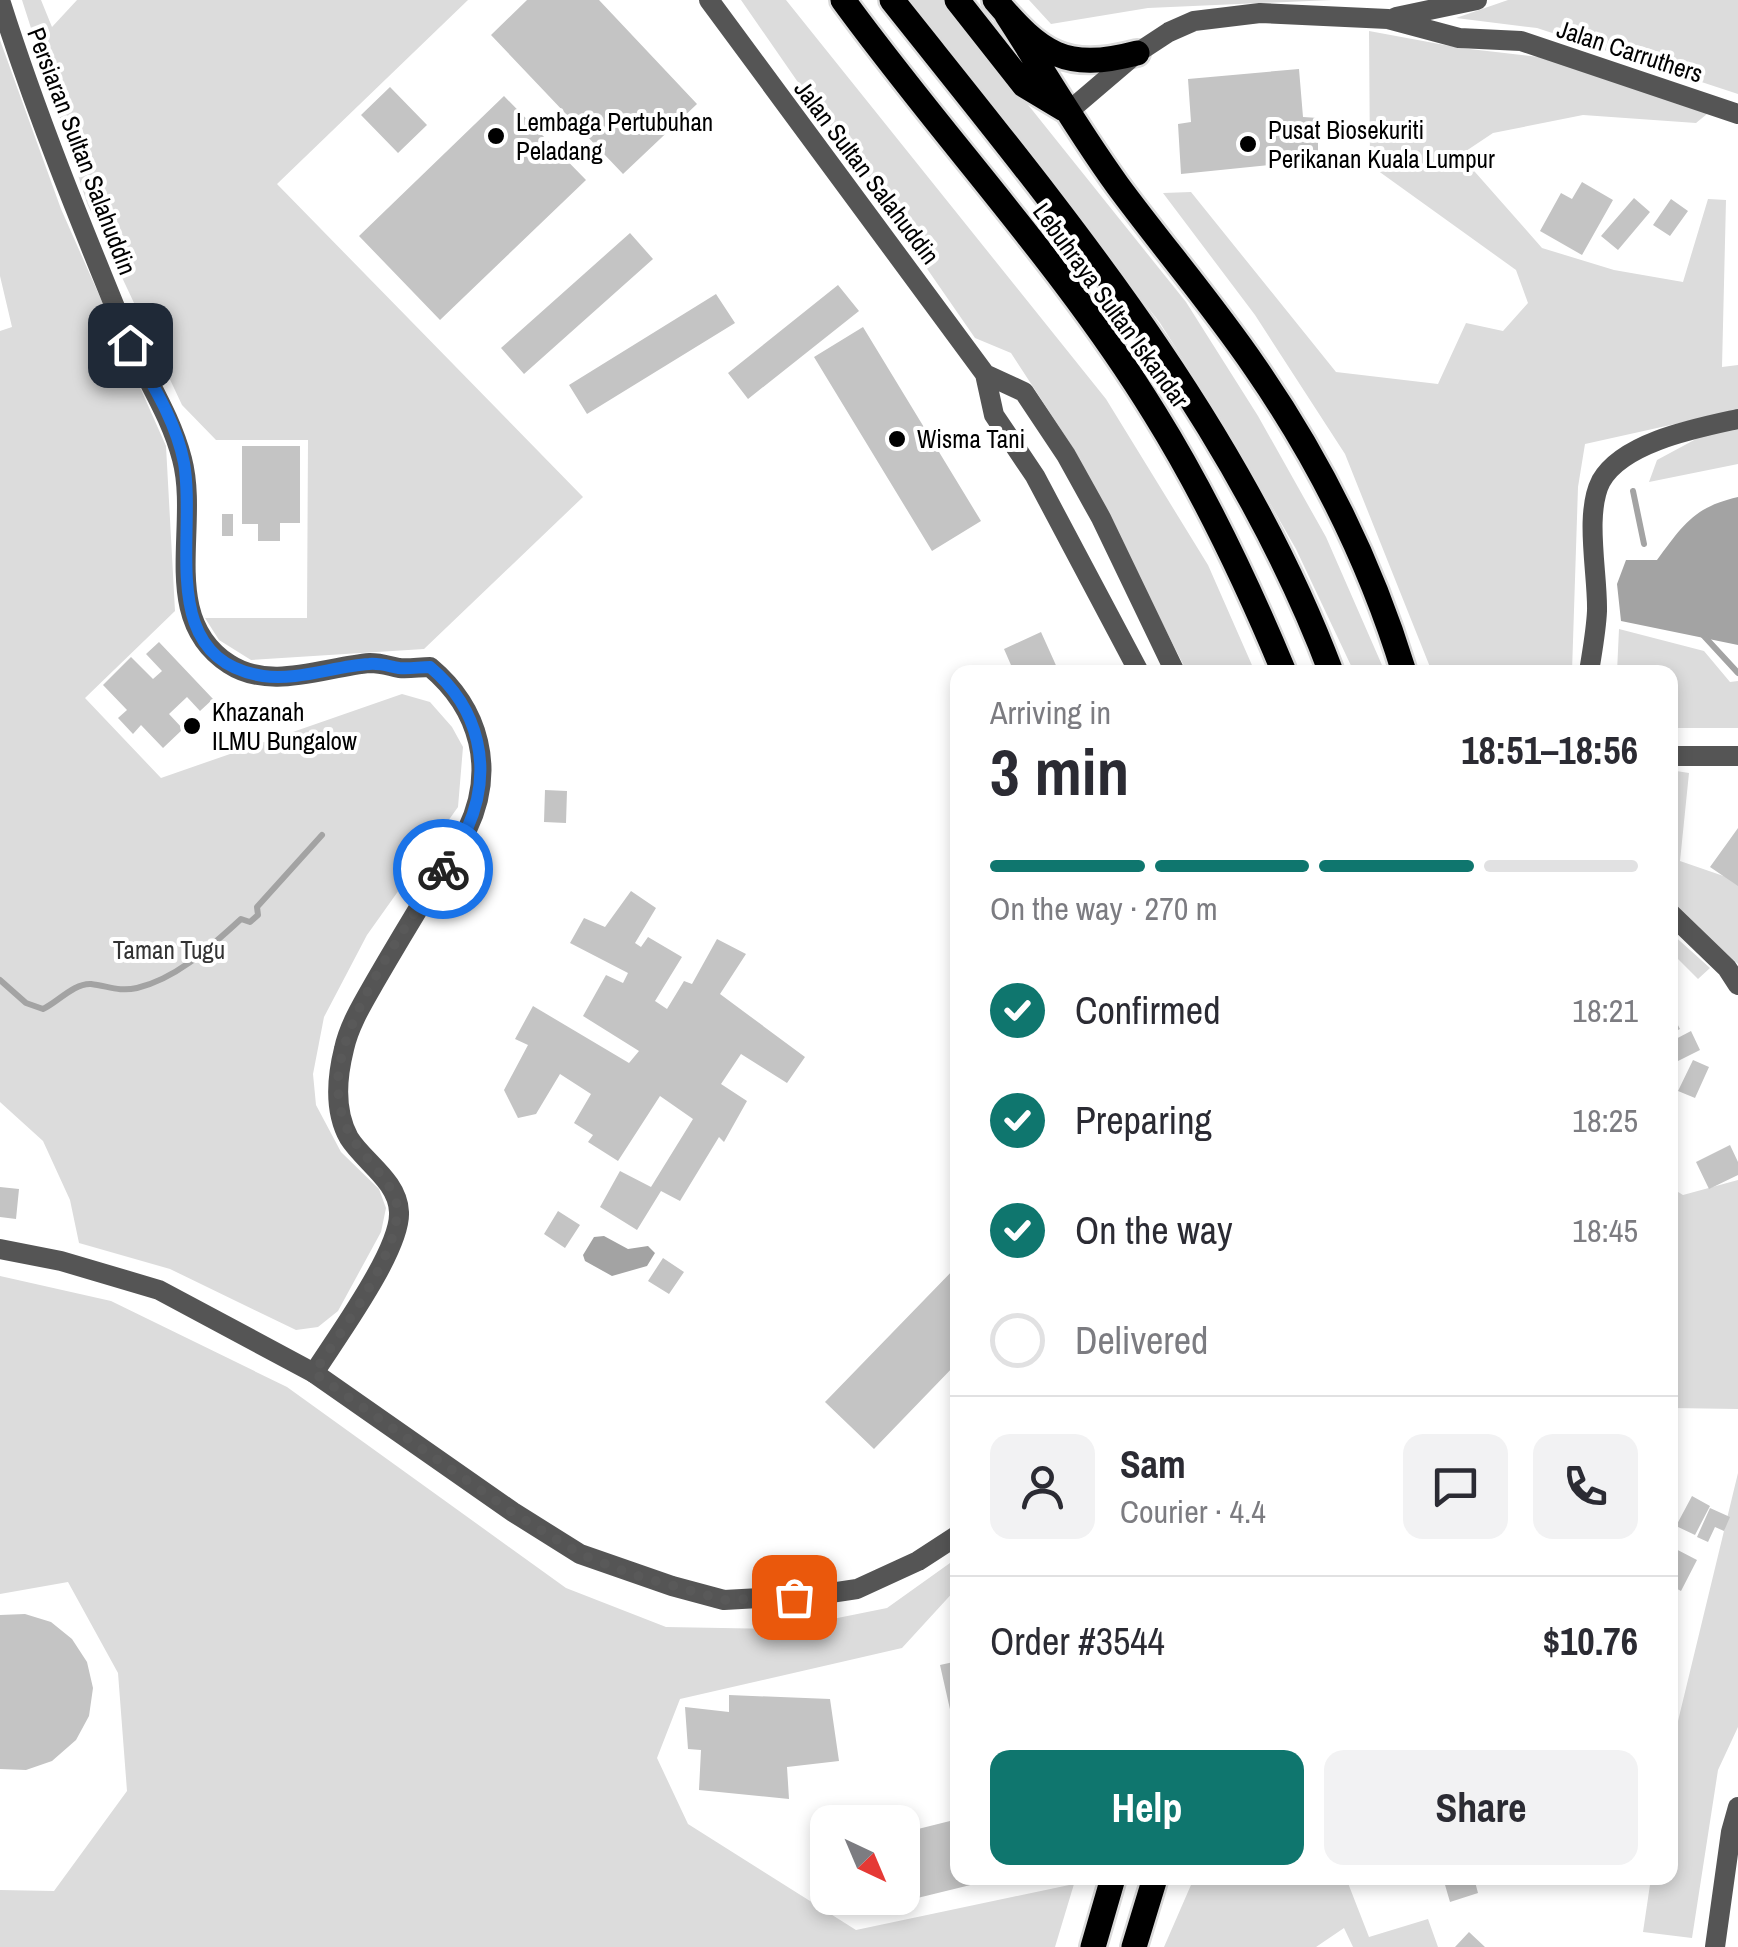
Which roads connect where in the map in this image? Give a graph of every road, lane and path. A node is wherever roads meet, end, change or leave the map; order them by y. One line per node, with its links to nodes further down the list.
1 (0, 0): 25 (street, Persiaran Sultan Salahuddin)
2 (709, 0): 12 (street, Jalan Sultan Salahuddin)
3 (843, 0): 16 (main road, Lebuhraya Sultan Iskandar)
4 (892, 0): 17 (main road, Lebuhraya Sultan Iskandar)
5 (957, 0): 10 (main road)
6 (1477, 0): 8 (street, Jalan Carruthers)
7 (1001, 7): 9 (main road); 10 (main road)
8 (1388, 19): 9 (street, Jalan Carruthers); 11 (street, Jalan Carruthers)
9 (1137, 53): 10 (street, Jalan Carruthers)
10 (1069, 111): 18 (main road)
11 (1738, 114)
12 (985, 374): 14 (street, Jalan Sultan Salahuddin); 15 (street, Jalan Sultan Salahuddin)
13 (1738, 419): 19 (street)
14 (1135, 665)
15 (1172, 665)
16 (1281, 665)
17 (1329, 665)
18 (1402, 665)
19 (1590, 665)
20 (1678, 756): 21 (street)
21 (1738, 756)
22 (1678, 921): 23 (street)
23 (1738, 985)
24 (0, 1248): 25 (street)
25 (314, 1373): 26 (street)
26 (950, 1540)
27 (1738, 1807): 32 (street)
28 (1111, 1885): 30 (main road)
29 (1154, 1885): 31 (main road)
30 (1093, 1947)
31 (1134, 1947)
32 (1714, 1947)

